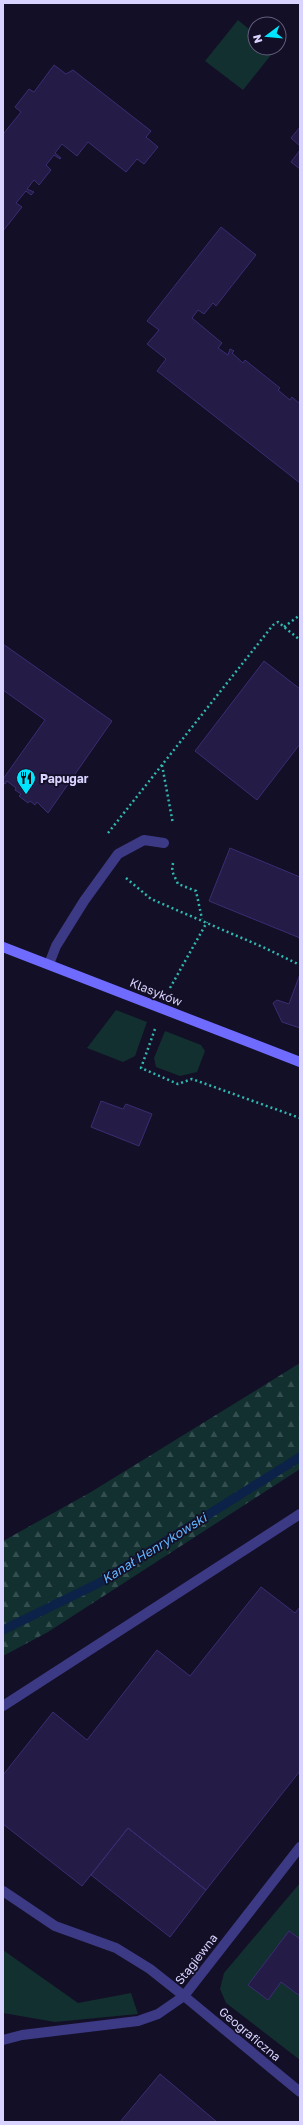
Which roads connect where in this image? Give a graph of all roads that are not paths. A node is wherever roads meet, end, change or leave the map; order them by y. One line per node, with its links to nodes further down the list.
1 (164, 843): 3 (street)
2 (3, 947): 3 (street, Klasyków)
3 (49, 964): 4 (street, Klasyków)
4 (300, 1062)
5 (300, 1514): 6 (street)
6 (3, 1706)
7 (300, 1847): 9 (street, Stągiewna)
8 (3, 1891): 9 (street, Geograficzna)
9 (184, 1996): 10 (street, Stągiewna); 11 (street, Geograficzna)
10 (3, 2040)
11 (300, 2092)

